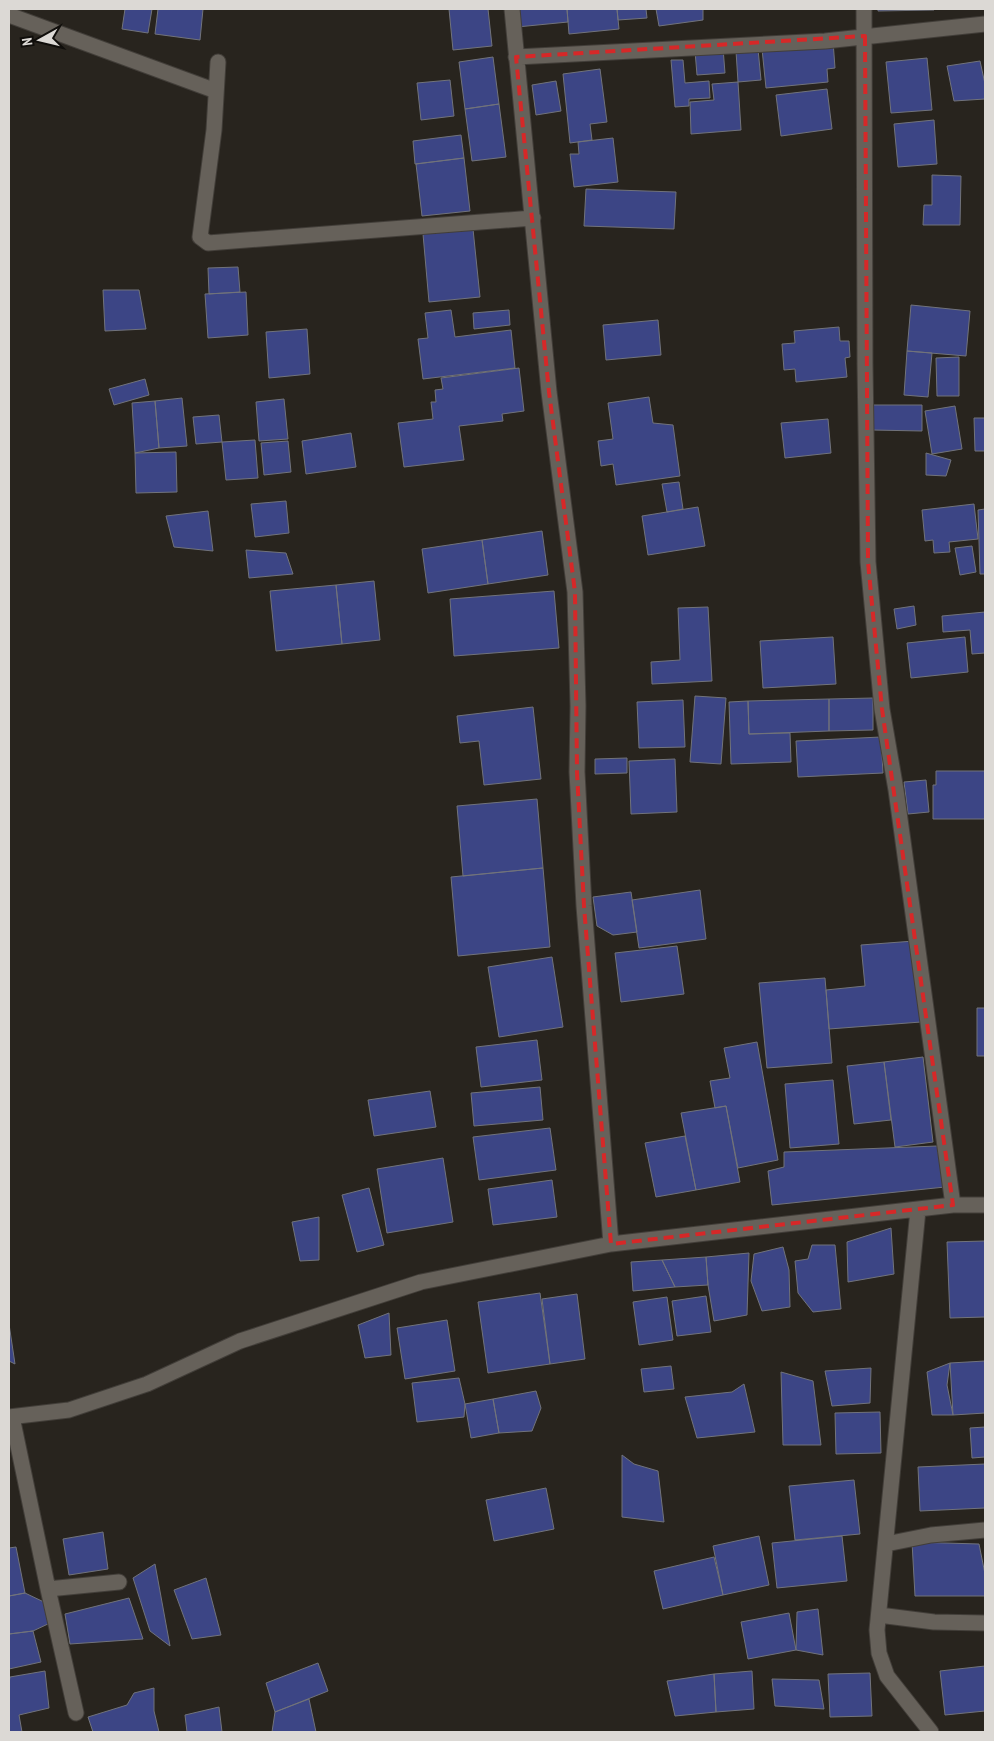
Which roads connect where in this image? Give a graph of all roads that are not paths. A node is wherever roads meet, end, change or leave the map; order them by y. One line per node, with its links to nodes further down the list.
1 (512, 9): 6 (street)
2 (864, 9): 5 (street)
3 (9, 16): 8 (street)
4 (985, 24): 5 (street)
5 (865, 36): 6 (street); 10 (street)
6 (516, 57): 9 (street)
7 (218, 62): 8 (street)
8 (216, 91): 9 (street)
9 (533, 218): 13 (street)
10 (953, 1205): 11 (street); 12 (street)
11 (985, 1205)
12 (918, 1210): 13 (street); 16 (street)
13 (611, 1244): 14 (street)
14 (10, 1417): 18 (street)
15 (985, 1530): 16 (street)
16 (886, 1544): 19 (street)
17 (119, 1582): 18 (street)
18 (48, 1589): 21 (street)
19 (879, 1615): 20 (street); 22 (street)
20 (985, 1623)
21 (76, 1712)
22 (931, 1732)

